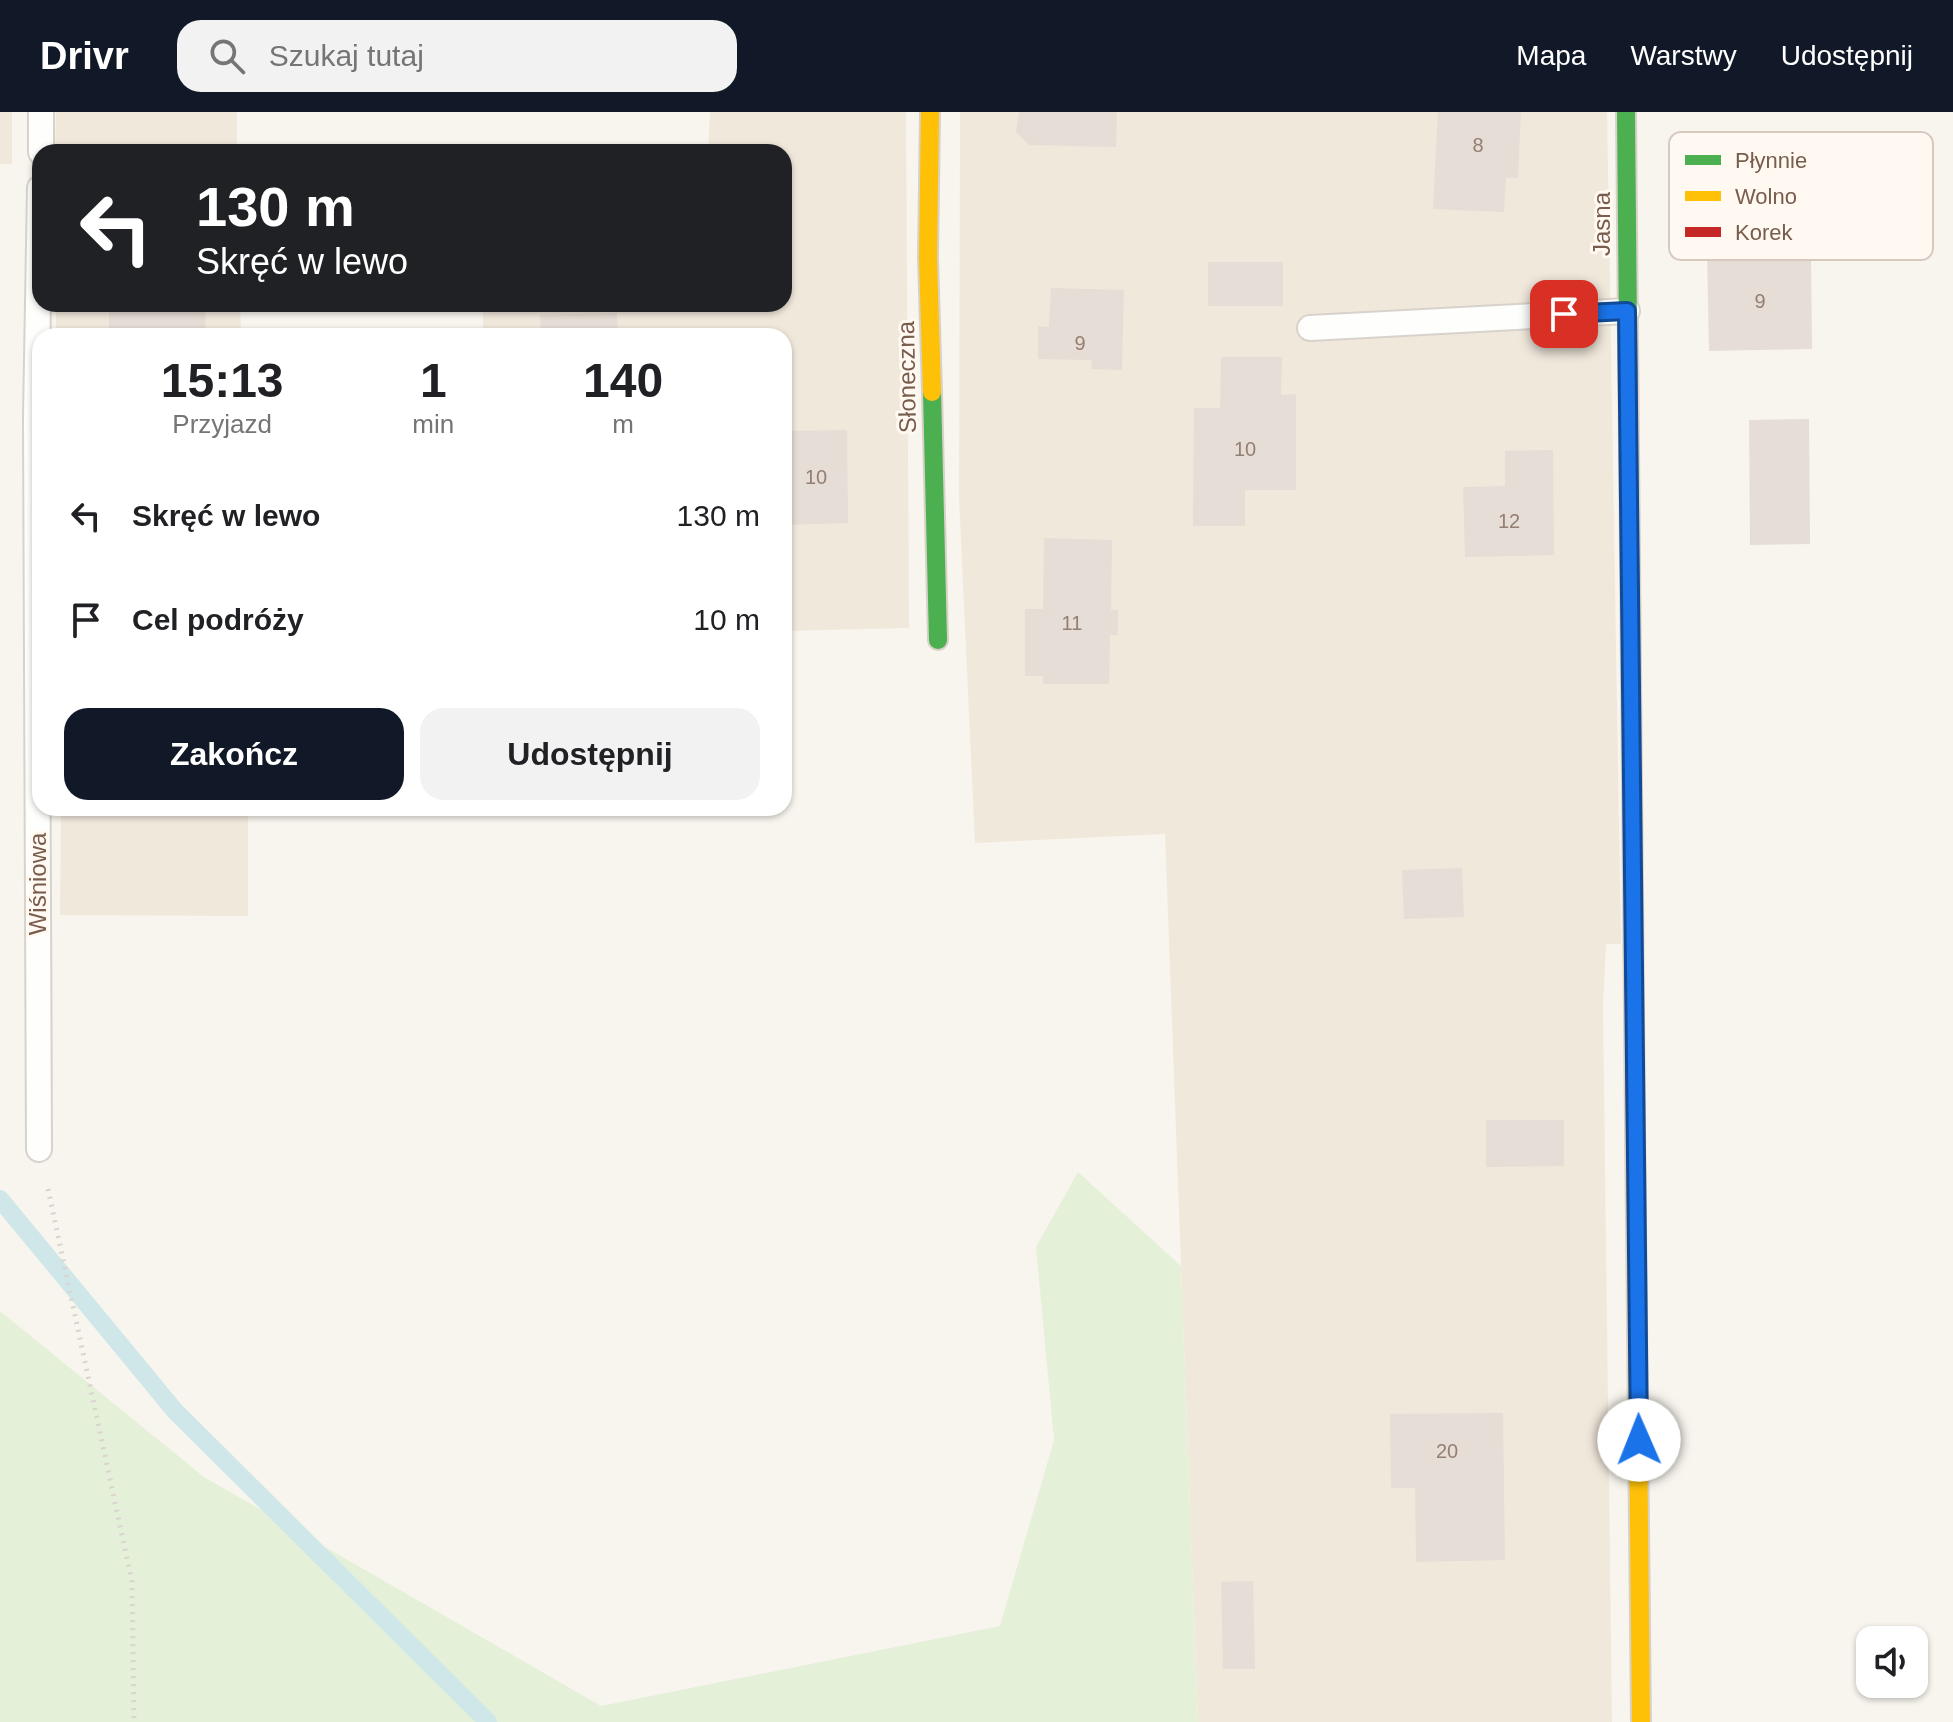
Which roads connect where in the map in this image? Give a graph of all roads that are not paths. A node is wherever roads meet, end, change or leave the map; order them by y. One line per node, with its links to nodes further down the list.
1 (41, 112): 4 (lane)
2 (930, 112): 7 (street, Słoneczna)
3 (1626, 112): 5 (street, Jasna)
4 (41, 144)
5 (1627, 311): 6 (lane); 10 (street, Jasna)
6 (1310, 328)
7 (938, 640)
8 (38, 816): 9 (lane, Wiśniowa)
9 (39, 1149)
10 (1641, 1722)

